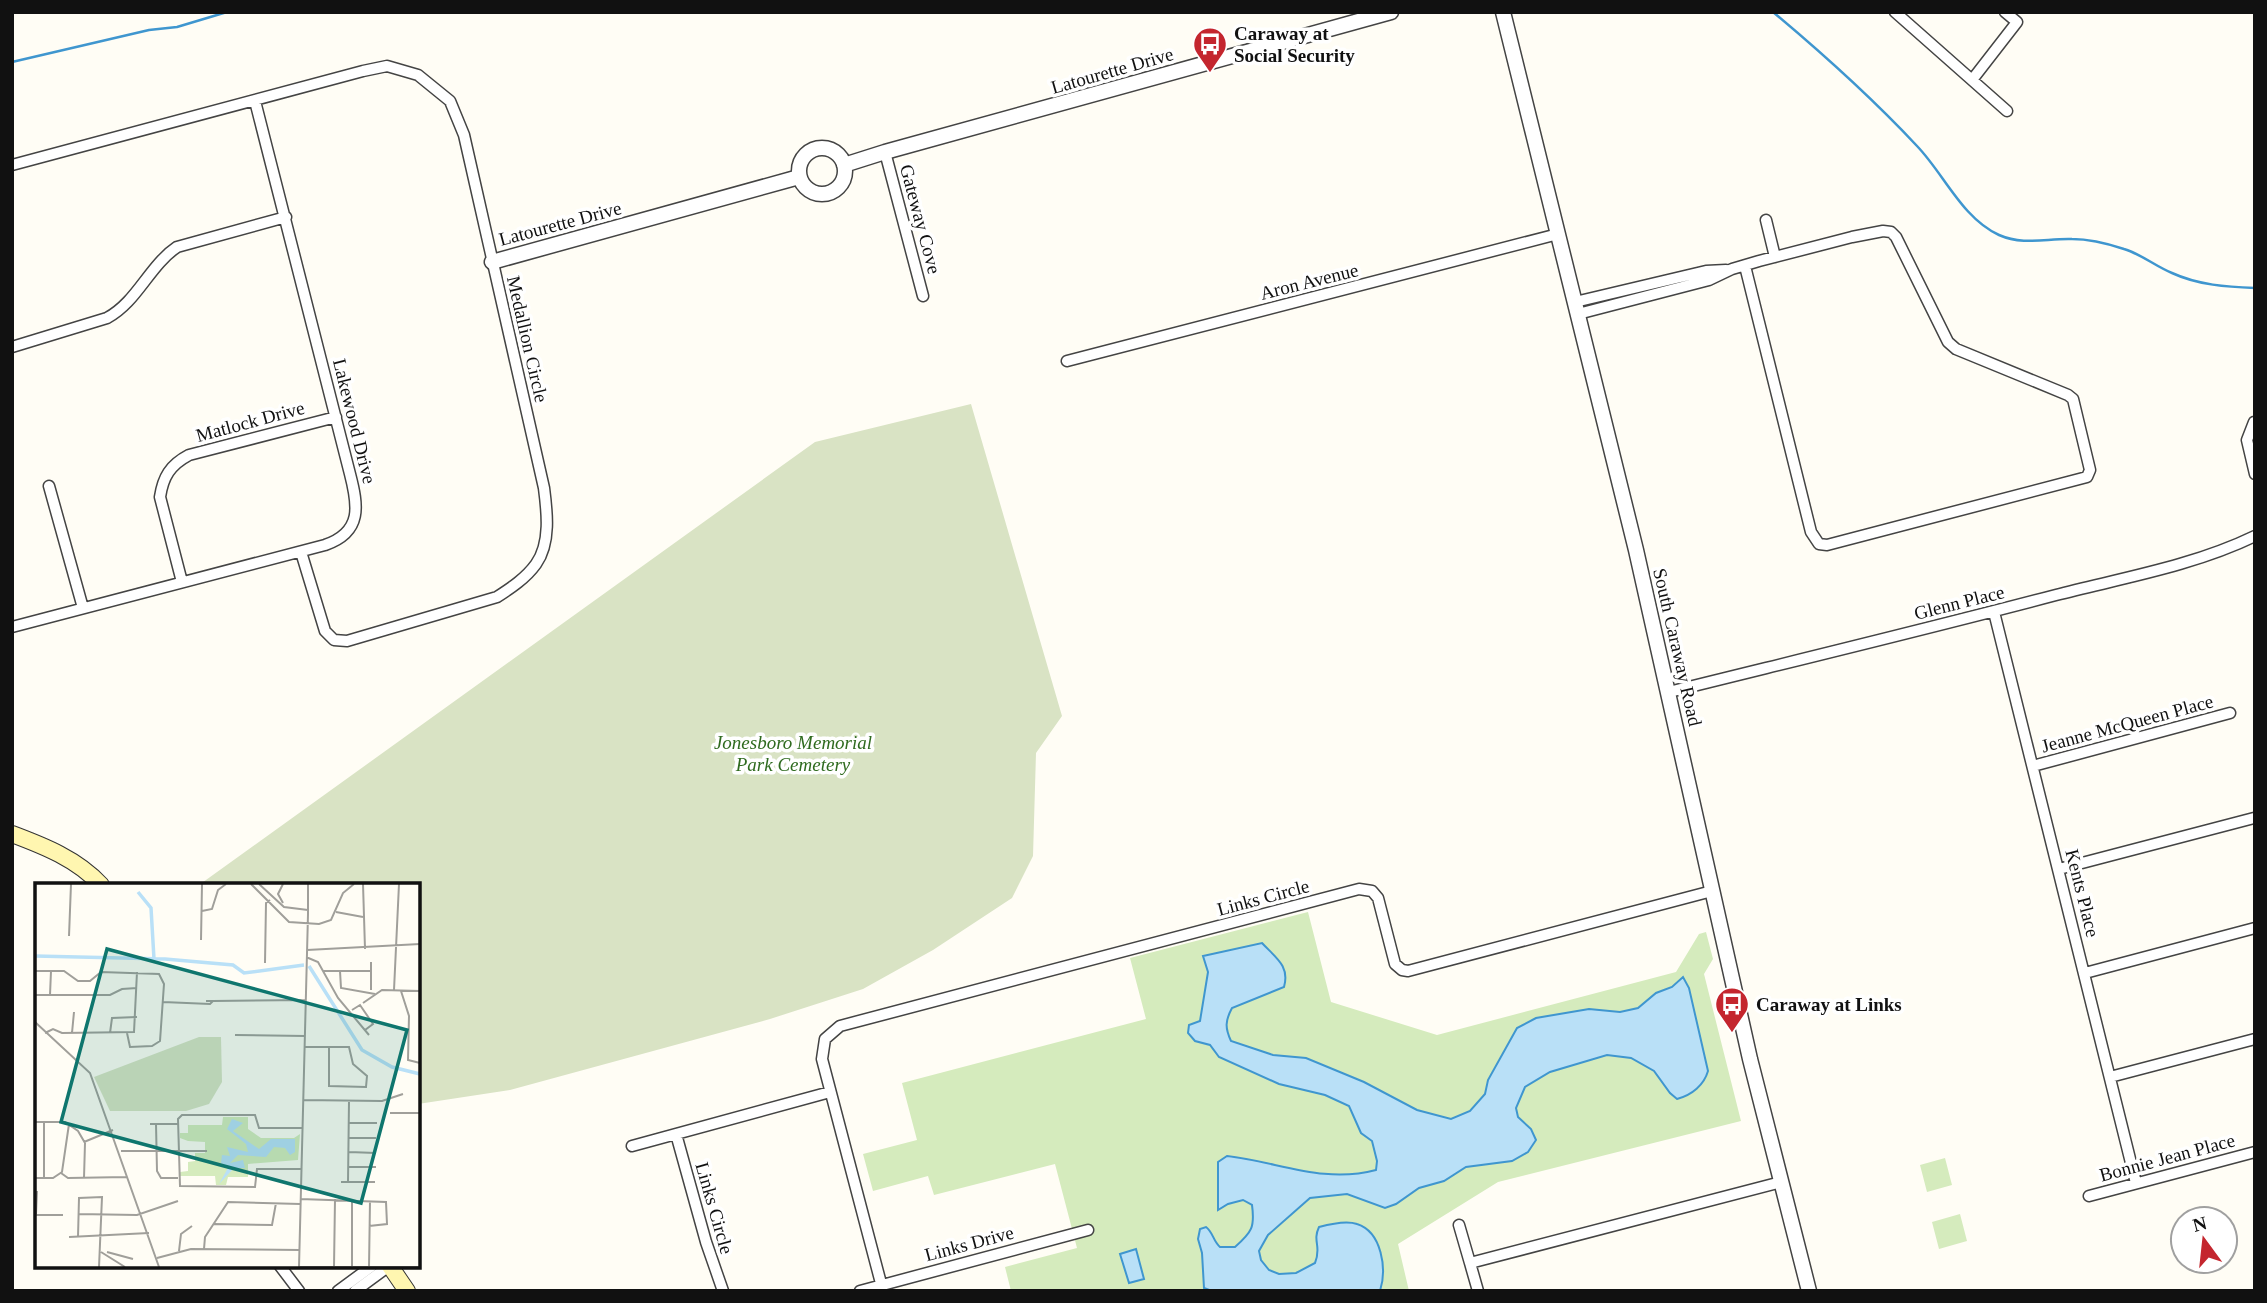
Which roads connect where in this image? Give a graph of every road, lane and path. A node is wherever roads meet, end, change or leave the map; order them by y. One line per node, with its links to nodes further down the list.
1 (1391, 12): 8 (street, Latourette Drive)
2 (1503, 12): 14 (street, South Caraway Road)
3 (1895, 12): 5 (street)
4 (2006, 12): 5 (street)
5 (1972, 80): 7 (street)
6 (255, 101): 9 (street, Medallion Circle); 12 (street, Lakewood Drive); 16 (street, Medallion Circle)
7 (2007, 111)
8 (885, 152): 10 (street, Latourette Drive); 18 (street, Gateway Cove)
9 (12, 165)
10 (844, 165): 11 (street); 11 (street)
11 (799, 177): 16 (street, Latourette Drive)
12 (286, 217): 20 (street); 22 (street, Lakewood Drive)
13 (1766, 220): 15 (street)
14 (1558, 234): 19 (street, South Caraway Road); 21 (street, Aron Avenue)
15 (1775, 257): 17 (street); 17 (street)
16 (492, 262): 27 (street, Medallion Circle)
17 (1745, 265): 19 (street)
18 (923, 296)
19 (1577, 308): 32 (street, South Caraway Road)
20 (12, 347)
21 (1067, 361)
22 (336, 417): 27 (street, Lakewood Drive); 28 (street, Matlock Drive)
23 (2254, 422): 24 (street)
24 (2255, 474)
25 (49, 486): 29 (street)
26 (2255, 536): 30 (street, Glenn Place)
27 (301, 552): 28 (street, Lakewood Drive)
28 (182, 582): 29 (street, Lakewood Drive)
29 (83, 608): 31 (street, Lakewood Drive)
30 (1994, 612): 32 (street, Glenn Place); 34 (street, Kents Place)
31 (12, 627)
32 (1669, 692): 39 (street, South Caraway Road)
33 (2230, 713): 34 (street, Jeanne McQueen Place)
34 (2033, 766): 37 (street, Kents Place)
35 (2254, 818): 37 (street)
36 (12, 834): 38 (main road)
37 (2059, 869): 41 (street, Kents Place)
38 (99, 883)
39 (1712, 891): 44 (street, Links Circle); 48 (street, South Caraway Road)
40 (2255, 928): 41 (street)
41 (2085, 973): 43 (street, Kents Place)
42 (2255, 1039): 43 (street)
43 (2110, 1077): 49 (street, Kents Place)
44 (830, 1091): 45 (street); 58 (street, Links Circle)
45 (676, 1134): 46 (street); 63 (street, Links Circle)
46 (632, 1146)
47 (2255, 1152): 49 (street, Bonnie Jean Place)
48 (1781, 1182): 53 (street); 66 (street, South Caraway Road)
49 (2136, 1183): 50 (street, Bonnie Jean Place)
50 (2089, 1196)
51 (1459, 1225): 53 (street)
52 (1088, 1230): 58 (street, Links Drive)
53 (1470, 1263): 65 (street)
54 (282, 1268): 59 (street)
55 (369, 1268): 60 (street)
56 (387, 1268): 61 (street)
57 (391, 1268): 62 (main road)
58 (882, 1288): 64 (street, Links Drive)
59 (299, 1291)
60 (338, 1291)
61 (355, 1291)
62 (407, 1291)
63 (723, 1291)
64 (860, 1291)
65 (1478, 1291)
66 (1809, 1291)

